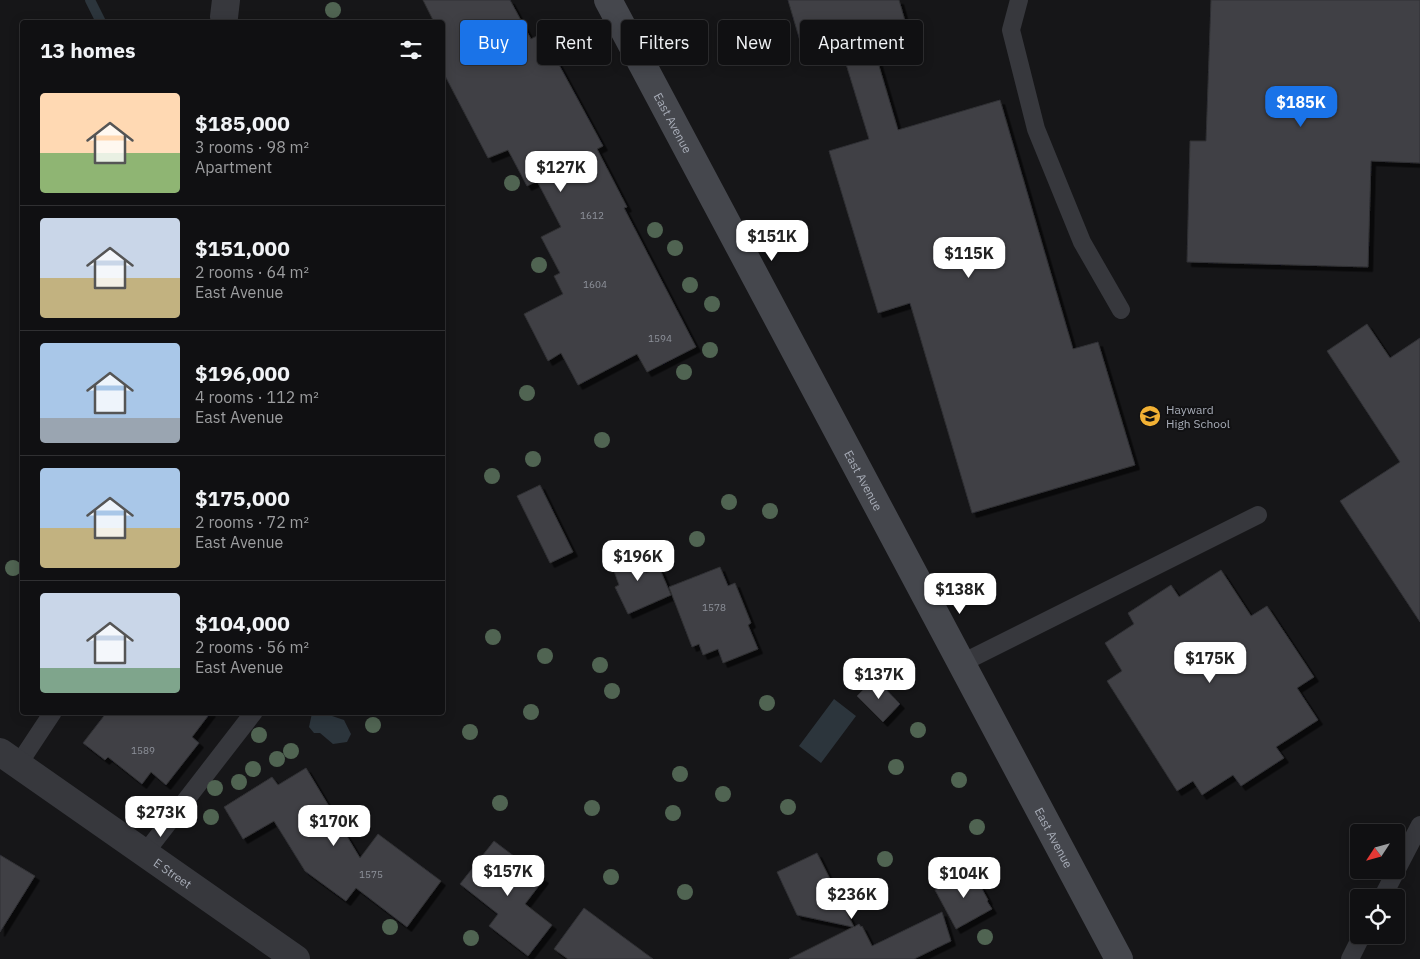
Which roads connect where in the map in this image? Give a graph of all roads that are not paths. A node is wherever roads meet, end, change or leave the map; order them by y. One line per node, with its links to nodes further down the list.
1 (608, 0): 5 (street, East Avenue)
2 (1019, 0): 3 (lane)
3 (1120, 310)
4 (1258, 515): 5 (lane)
5 (962, 663): 14 (street, East Avenue)
6 (50, 715): 8 (lane)
7 (252, 715): 10 (lane)
8 (9, 758): 10 (street, E Street)
9 (1420, 825): 11 (lane)
10 (145, 853): 13 (street, E Street)
11 (1387, 889)
12 (1358, 944): 15 (lane)
13 (296, 959)
14 (1119, 959)
15 (1350, 959)

